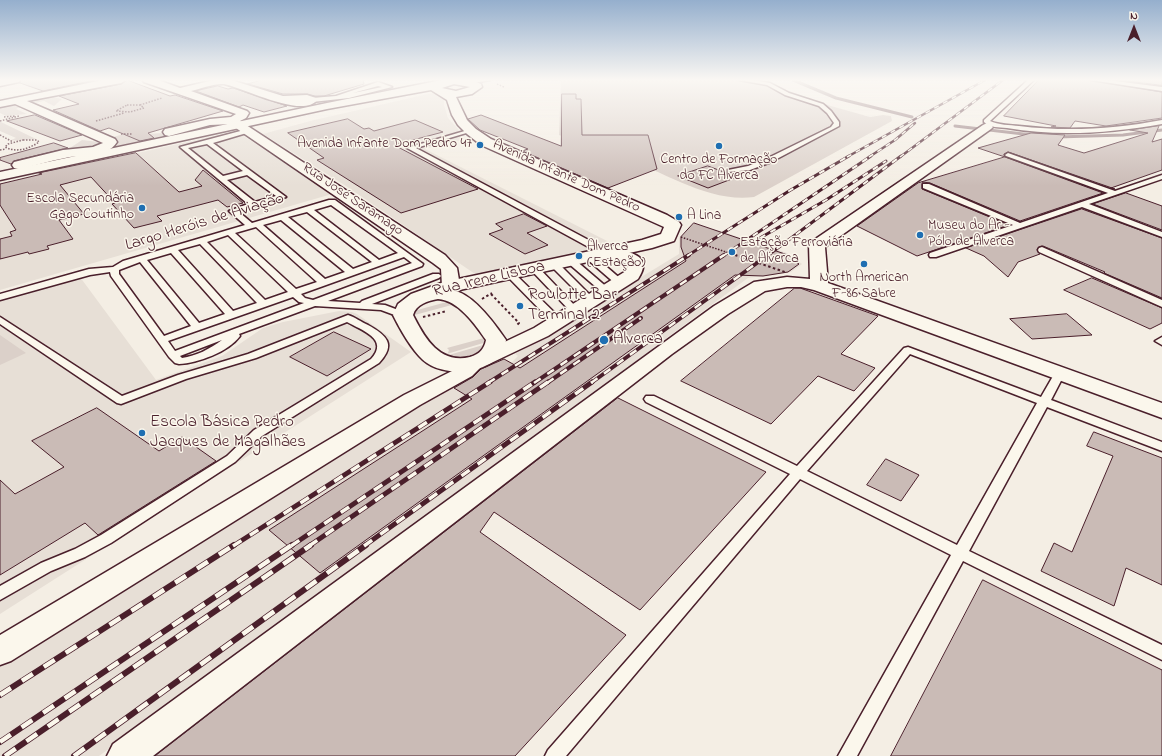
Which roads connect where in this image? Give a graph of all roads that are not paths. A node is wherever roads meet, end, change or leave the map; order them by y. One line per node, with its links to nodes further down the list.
1 (51, 115): 14 (street)
2 (241, 115): 11 (street)
3 (292, 115): 9 (street)
4 (459, 115): 10 (street, Avenida Infante Dom Pedro)
5 (831, 115): 15 (lane)
6 (992, 115): 8 (lane)
7 (1162, 122): 8 (lane)
8 (987, 127): 48 (street)
9 (243, 128): 12 (lane); 17 (street); 46 (street, Rua José Saramago)
10 (470, 130): 30 (street, Avenida Infante Dom Pedro); 35 (lane)
11 (169, 132)
12 (208, 142): 16 (lane); 19 (lane)
13 (1008, 155): 21 (lane)
14 (19, 165)
15 (730, 171)
16 (249, 172): 19 (lane); 23 (lane)
17 (0, 176)
18 (1162, 177): 21 (lane)
19 (222, 179): 23 (lane)
20 (926, 186): 27 (lane)
21 (1115, 193): 22 (lane)
22 (1081, 204): 27 (lane); 29 (lane)
23 (254, 205): 26 (lane)
24 (308, 209): 25 (lane, Largo Heróis de Aviação); 34 (lane, Largo Heróis de Aviação); 39 (lane)
25 (283, 217): 26 (lane, Largo Heróis de Aviação); 44 (lane)
26 (254, 225): 28 (lane, Largo Heróis de Aviação); 47 (lane)
27 (1019, 225): 36 (lane)
28 (230, 233): 31 (lane, Largo Heróis de Aviação); 50 (lane)
29 (1162, 235)
30 (674, 237): 35 (street, Rua Irene Lisboa)
31 (202, 241): 32 (lane, Largo Heróis de Aviação); 54 (lane)
32 (172, 250): 38 (lane, Largo Heróis de Aviação); 59 (lane)
33 (1042, 250): 56 (lane)
34 (404, 254): 39 (lane); 41 (lane, Largo Heróis de Aviação)
35 (608, 254): 37 (street, Rua Irene Lisboa); 49 (street, Rua Irene Lisboa)
36 (933, 254)
37 (590, 258): 40 (street, Rua Irene Lisboa); 49 (lane)
38 (142, 259): 42 (lane, Largo Heróis de Aviação); 63 (lane)
39 (378, 263): 44 (lane)
40 (563, 263): 43 (street, Rua Irene Lisboa); 49 (lane); 49 (lane)
41 (419, 264): 46 (lane, Largo Heróis de Aviação); 53 (lane)
42 (115, 269): 51 (lane); 65 (lane, Largo Heróis de Aviação)
43 (535, 269): 45 (street, Rua Irene Lisboa); 58 (lane)
44 (351, 272): 47 (lane)
45 (510, 274): 46 (street, Rua Irene Lisboa); 62 (lane)
46 (444, 281): 52 (street, Rua Irene Lisboa); 55 (lane); 57 (street)
47 (323, 282): 50 (lane)
48 (819, 286): 71 (street); 82 (street)
49 (606, 292): 58 (street, Rua Irene Lisboa)
50 (294, 293): 53 (lane); 54 (lane)
51 (0, 297)
52 (418, 298): 57 (street); 60 (street, Rua Irene Lisboa)
53 (314, 303): 55 (lane); 64 (lane)
54 (263, 304): 59 (lane)
55 (348, 304): 60 (lane)
56 (1162, 304)
57 (457, 306): 69 (street)
58 (575, 311): 62 (street, Rua Irene Lisboa)
59 (231, 315): 63 (lane)
60 (412, 317): 68 (street)
61 (0, 320): 70 (lane)
62 (558, 322): 69 (street, Rua Irene Lisboa)
63 (197, 327): 65 (lane)
64 (243, 329): 66 (lane); 67 (lane)
65 (162, 340): 67 (lane, Largo Heróis de Aviação)
66 (204, 354): 67 (lane); 70 (lane)
67 (173, 355)
68 (434, 358): 69 (street, Rua Irene Lisboa); 73 (street)
69 (479, 361): 73 (street)
70 (215, 367): 79 (lane)
71 (1060, 373): 74 (lane); 75 (street)
72 (650, 399): 77 (lane)
73 (412, 400): 80 (street)
74 (1044, 402): 76 (lane); 77 (lane); 78 (lane)
75 (1162, 411)
76 (1162, 447)
77 (799, 472): 78 (lane); 83 (lane)
78 (960, 552): 81 (lane); 84 (lane)
79 (0, 594)
80 (0, 651)
81 (1162, 653)
82 (125, 756)
83 (554, 756)
84 (847, 756)

